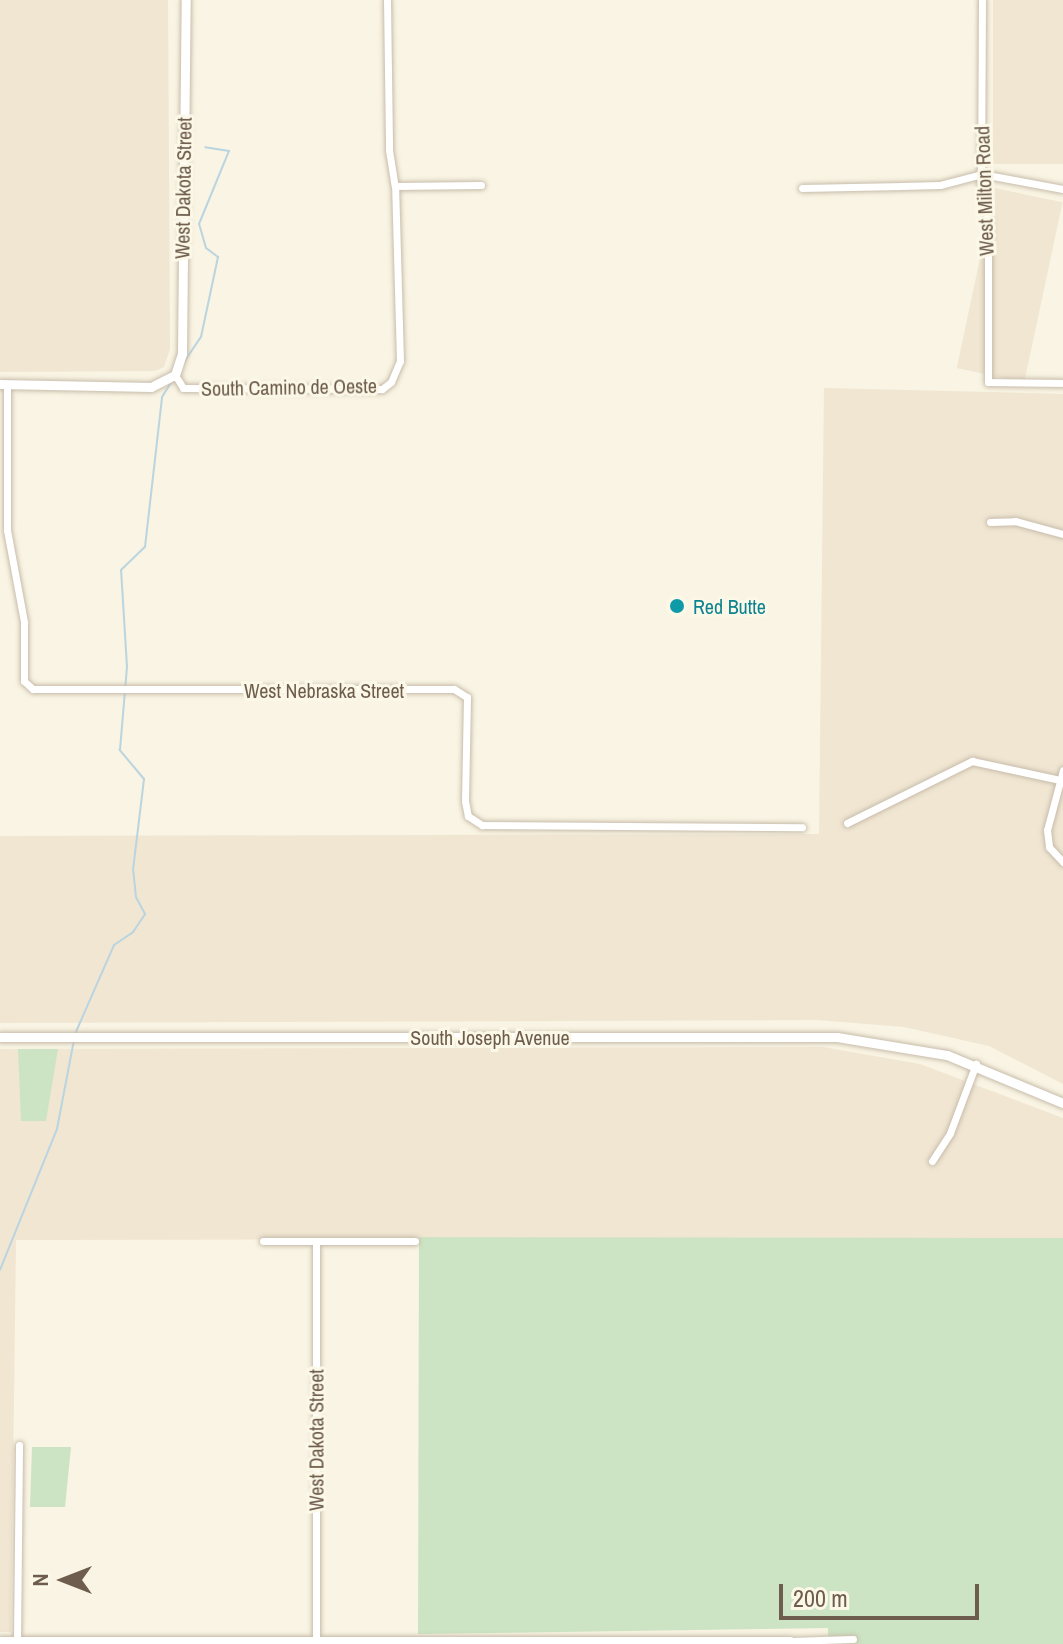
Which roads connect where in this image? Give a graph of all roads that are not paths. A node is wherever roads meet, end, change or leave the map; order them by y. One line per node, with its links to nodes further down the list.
1 (186, 0): 9 (street, West Dakota Street)
2 (387, 0): 6 (street)
3 (982, 0): 4 (street, West Milton Road)
4 (982, 174): 7 (street); 8 (street); 10 (street, West Milton Road)
5 (481, 185): 6 (street)
6 (395, 186): 9 (street, South Camino de Oeste)
7 (802, 188)
8 (1063, 189)
9 (175, 375): 11 (street, South Camino de Oeste)
10 (1063, 383)
11 (4, 384): 17 (street, West Nebraska Street)
12 (990, 522): 13 (street)
13 (1063, 534)
14 (1063, 770): 15 (street)
15 (1060, 780): 16 (street); 18 (street)
16 (847, 823)
17 (802, 827)
18 (1063, 862)
19 (0, 1037): 20 (street, South Joseph Avenue)
20 (976, 1064): 21 (street, South Joseph Avenue); 22 (street)
21 (1063, 1103)
22 (932, 1161)
23 (263, 1241): 24 (street)
24 (316, 1241): 25 (street); 27 (street, West Dakota Street)
25 (415, 1241)
26 (19, 1445): 29 (street)
27 (316, 1639): 29 (street); 31 (street)
28 (853, 1639): 31 (street)
29 (17, 1640): 30 (street)
30 (0, 1641)
31 (790, 1641)

